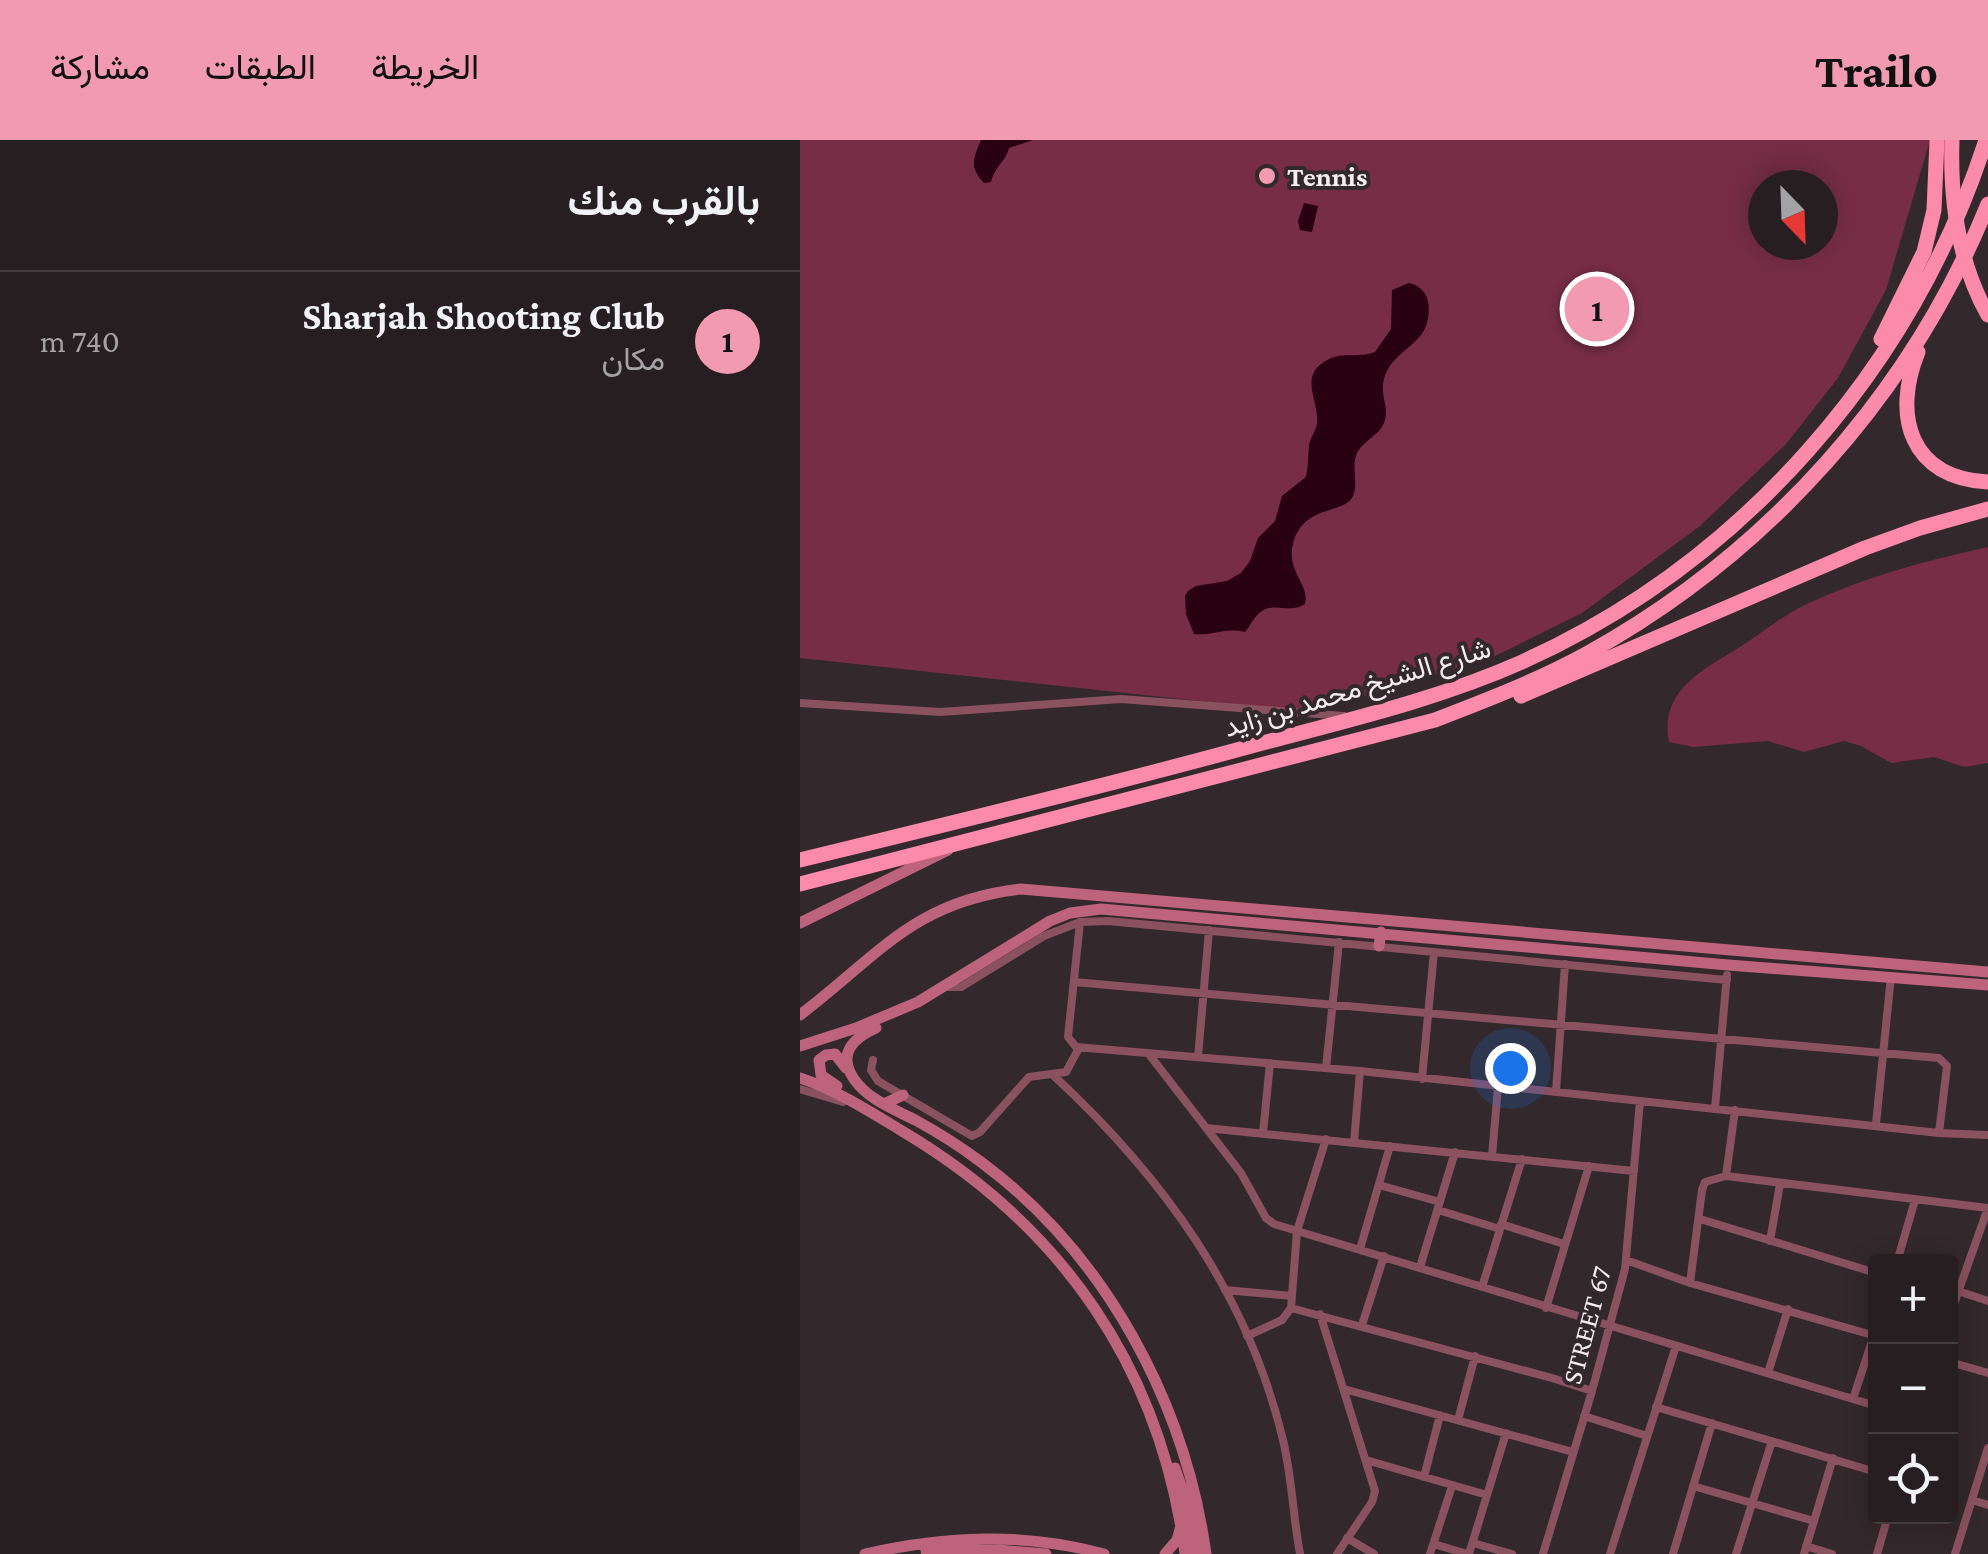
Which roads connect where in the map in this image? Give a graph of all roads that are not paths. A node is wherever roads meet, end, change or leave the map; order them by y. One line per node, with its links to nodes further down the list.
1 (1937, 140): 7 (highway)
2 (1952, 140): 5 (highway, bridge)
3 (1986, 140): 7 (highway, شارع الشيخ محمد بن زايد)
4 (1988, 204): 6 (highway, شارع الشيخ محمد بن زايد)
5 (1988, 314)
6 (1933, 316): 8 (highway); 12 (highway, شارع الشيخ محمد بن زايد)
7 (1836, 419): 11 (highway, شارع الشيخ محمد بن زايد)
8 (1988, 482)
9 (1988, 510): 12 (highway)
10 (800, 703): 11 (street)
11 (1358, 717): 14 (highway, شارع الشيخ محمد بن زايد)
12 (1435, 720): 13 (highway, شارع الشيخ محمد بن زايد)
13 (959, 843): 15 (highway, شارع الشيخ محمد بن زايد); 18 (main road)
14 (800, 860)
15 (800, 884)
16 (1050, 921): 20 (main road); 21 (street); 32 (main road)
17 (1080, 922): 19 (street); 21 (street); 30 (street)
18 (800, 924)
19 (1210, 930): 22 (street); 33 (street)
20 (1386, 932): 23 (main road); 26 (main road)
21 (1044, 936): 32 (street)
22 (1338, 942): 23 (street); 35 (street)
23 (1384, 947): 24 (street)
24 (1434, 952): 25 (street); 36 (street)
25 (1565, 964): 29 (street); 38 (street)
26 (1728, 966): 28 (main road); 29 (street)
27 (1988, 972): 37 (main road)
28 (1891, 976): 31 (main road); 42 (street)
29 (1727, 980): 39 (street)
30 (1074, 982): 33 (street); 41 (street)
31 (1988, 984)
32 (944, 987): 34 (main road)
33 (1204, 993): 35 (street); 44 (street)
34 (918, 1002): 40 (main road); 49 (main road)
35 (1332, 1003): 36 (street); 47 (street)
36 (1428, 1012): 38 (street); 52 (street)
37 (800, 1015)
38 (1560, 1024): 39 (street); 55 (street)
39 (1722, 1040): 42 (street); 60 (street)
40 (800, 1046)
41 (1079, 1048): 43 (street); 50 (street)
42 (1884, 1052): 62 (street); 66 (street)
43 (1148, 1053): 44 (street); 64 (street)
44 (1198, 1057): 46 (street)
45 (874, 1060): 56 (street)
46 (1270, 1063): 47 (street); 65 (street)
47 (1326, 1068): 48 (street)
48 (1360, 1072): 52 (street); 70 (street)
49 (852, 1075): 58 (main road); 59 (main road)
50 (1053, 1075): 63 (street); 95 (street)
51 (800, 1078): 58 (main road)
52 (1422, 1080): 53 (street)
53 (1498, 1087): 55 (street); 73 (street)
54 (800, 1089): 58 (street)
55 (1556, 1092): 57 (street)
56 (902, 1095): 59 (main road); 63 (street)
57 (1640, 1100): 60 (street); 76 (street, STREET 67)
58 (858, 1104): 125 (main road)
59 (884, 1104): 69 (main road)
60 (1716, 1108): 61 (street)
61 (1735, 1110): 62 (street); 77 (street)
62 (1876, 1124): 66 (street)
63 (954, 1127): 69 (main road)
64 (1206, 1128): 65 (street); 84 (street)
65 (1264, 1133): 68 (street)
66 (1940, 1133): 67 (street)
67 (1988, 1134)
68 (1326, 1140): 70 (street); 84 (street)
69 (952, 1142): 152 (main road)
70 (1354, 1142): 71 (street)
71 (1390, 1146): 72 (street); 79 (street)
72 (1455, 1152): 73 (street); 81 (street)
73 (1492, 1156): 74 (street)
74 (1522, 1160): 75 (street); 83 (street)
75 (1589, 1166): 76 (street); 86 (street)
76 (1634, 1171): 90 (street, STREET 67)
77 (1726, 1176): 78 (street); 82 (street)
78 (1780, 1184): 80 (street); 85 (street)
79 (1379, 1185): 81 (street); 87 (street)
80 (1915, 1200): 88 (street); 96 (street)
81 (1439, 1206): 83 (street); 91 (street)
82 (1700, 1220): 85 (street); 93 (street)
83 (1501, 1226): 86 (street); 94 (street)
84 (1298, 1231): 87 (street); 97 (street)
85 (1770, 1241): 92 (street)
86 (1564, 1244): 100 (street)
87 (1360, 1249): 89 (street)
88 (1899, 1254)
89 (1384, 1256): 91 (street); 103 (street)
90 (1626, 1260): 93 (street); 104 (street, STREET 67)
91 (1420, 1268): 94 (street)
92 (1868, 1271)
93 (1690, 1283): 101 (street)
94 (1482, 1288): 100 (street)
95 (1225, 1290): 97 (street); 106 (street)
96 (1958, 1292): 98 (street)
97 (1292, 1296): 99 (street)
98 (1988, 1301)
99 (1291, 1308): 102 (street); 106 (street)
100 (1546, 1308): 104 (street)
101 (1788, 1310): 105 (street); 112 (street)
102 (1320, 1314): 103 (street); 113 (street)
103 (1362, 1325): 109 (street)
104 (1611, 1327): 108 (street); 114 (street, STREET 67)
105 (1868, 1330)
106 (1248, 1336): 153 (street)
107 (1870, 1344): 115 (street)
108 (1676, 1346): 112 (street); 117 (street)
109 (1475, 1356): 114 (street); 120 (street)
110 (1958, 1364): 111 (street)
111 (1988, 1372)
112 (1768, 1373): 115 (street)
113 (1344, 1388): 118 (street); 129 (street)
114 (1592, 1392): 119 (street, STREET 67)
115 (1853, 1399): 116 (street)
116 (1868, 1404)
117 (1656, 1407): 121 (street); 123 (street)
118 (1440, 1415): 120 (street); 131 (street)
119 (1584, 1416): 123 (street); 127 (street, STREET 67)
120 (1458, 1420): 122 (street)
121 (1712, 1424): 124 (street); 133 (street)
122 (1506, 1433): 127 (street); 134 (street)
123 (1647, 1436): 158 (street)
124 (1772, 1441): 128 (street); 136 (street)
125 (1161, 1442): 139 (main road); 151 (main road)
126 (1988, 1448): 135 (street)
127 (1572, 1452): 145 (street, STREET 67)
128 (1833, 1458): 130 (street); 138 (street)
129 (1366, 1460): 131 (street); 141 (street)
130 (1868, 1469)
131 (1424, 1477): 132 (street)
132 (1452, 1486): 134 (street); 143 (street)
133 (1693, 1486): 136 (street); 159 (street)
134 (1487, 1495): 142 (street)
135 (1972, 1500): 137 (street); 163 (street)
136 (1752, 1503): 138 (street); 160 (street)
137 (1988, 1505)
138 (1814, 1521): 144 (street)
139 (1181, 1522): 149 (main road); 150 (main road)
140 (1886, 1524): 162 (street)
141 (1347, 1538): 154 (street); 155 (street)
142 (1472, 1543): 156 (street); 157 (street)
143 (1432, 1549): 156 (street)
144 (1805, 1550): 161 (street)
145 (1545, 1553)
146 (866, 1554): 147 (main road); 148 (main road)
147 (1046, 1554)
148 (1104, 1554)
149 (1165, 1554)
150 (1185, 1554)
151 (1195, 1554)
152 (1207, 1554)
153 (1300, 1554)
154 (1338, 1554)
155 (1374, 1554)
156 (1468, 1554)
157 (1512, 1554)
158 (1610, 1554)
159 (1673, 1554)
160 (1736, 1554)
161 (1832, 1554)
162 (1877, 1554)
163 (1955, 1554)

